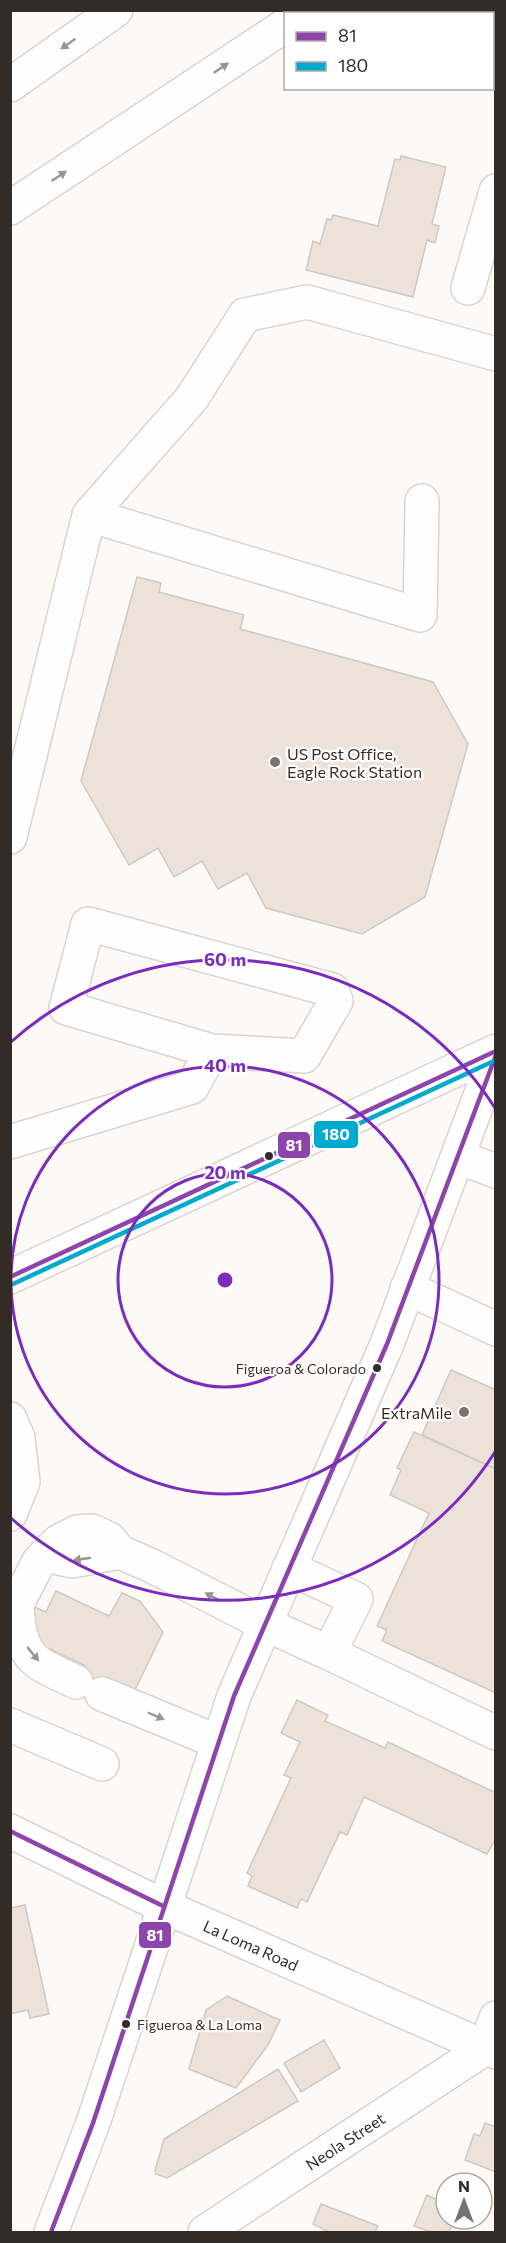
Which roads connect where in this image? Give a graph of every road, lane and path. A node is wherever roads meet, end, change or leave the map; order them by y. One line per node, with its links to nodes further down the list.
1 (116, 10): 3 (main road, one-way to 3)
2 (284, 26): 5 (main road, one-way to 2)
3 (10, 85)
4 (495, 191): 6 (main road)
5 (10, 208)
6 (468, 288)
7 (495, 354): 9 (main road)
8 (422, 501): 9 (main road)
9 (89, 514): 10 (main road)
10 (10, 837)
11 (212, 1050): 11 (main road); 13 (main road)
12 (495, 1052): 14 (main road); 16 (main road)
13 (10, 1142)
14 (458, 1157): 15 (main road); 17 (main road)
15 (495, 1171)
16 (10, 1277)
17 (407, 1288): 18 (main road); 21 (main road)
18 (495, 1329)
19 (10, 1419): 20 (main road)
20 (10, 1514)
21 (289, 1568): 23 (main road); 24 (main road)
22 (14, 1612): 23 (main road, one-way to 22); 27 (main road, one-way to 27)
23 (265, 1624): 24 (main road); 27 (main road)
24 (329, 1653): 26 (main road)
25 (10, 1725): 28 (main road)
26 (495, 1733)
27 (218, 1742): 30 (main road)
28 (102, 1764)
29 (10, 1832): 30 (main road, La Loma Road)
30 (163, 1906): 32 (main road, La Loma Road); 33 (main road)
31 (495, 2018): 32 (main road)
32 (490, 2051): 34 (main road, Neola Street)
33 (51, 2232)
34 (205, 2232)

